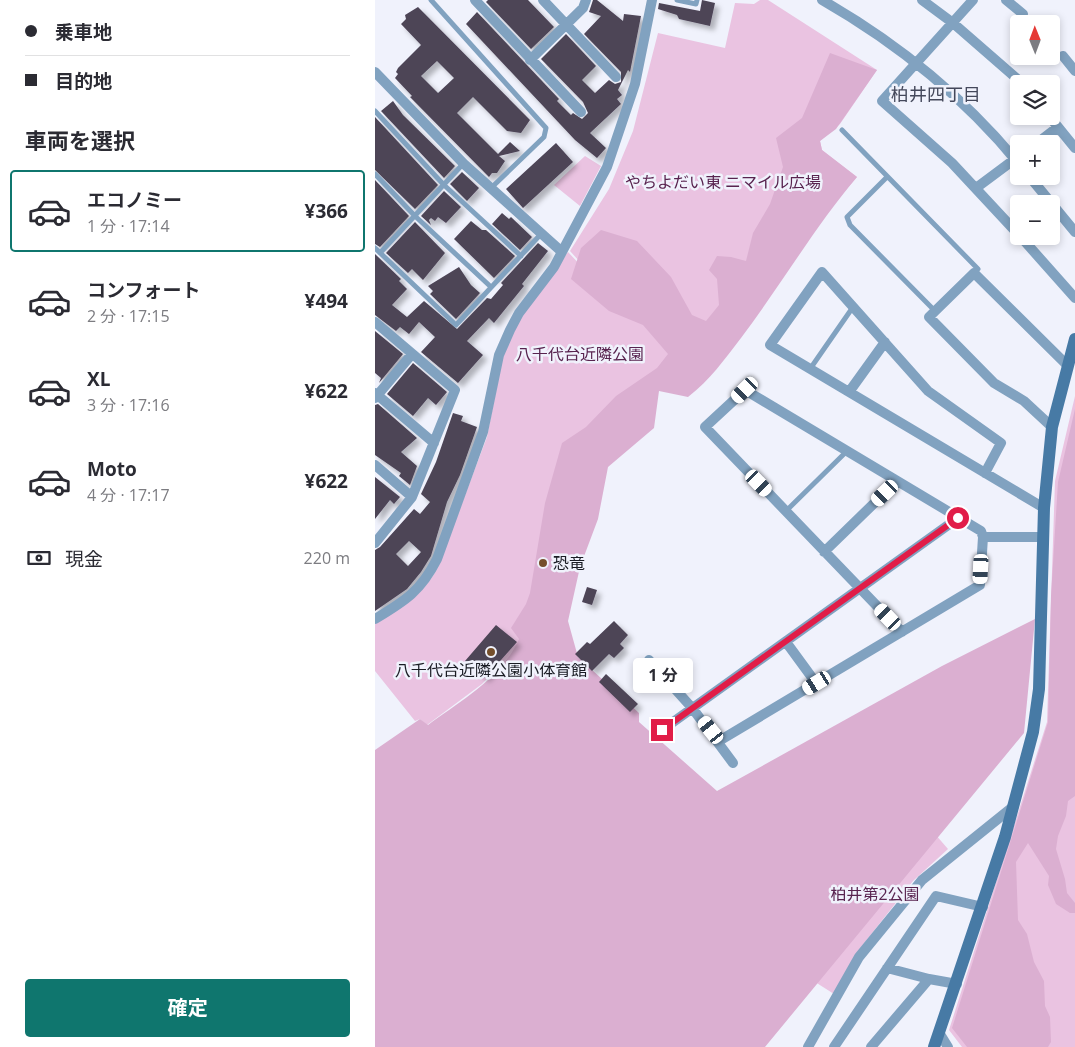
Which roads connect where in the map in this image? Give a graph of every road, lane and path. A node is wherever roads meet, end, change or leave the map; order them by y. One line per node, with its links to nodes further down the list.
1 (431, 0): 35 (lane)
2 (475, 0): 16 (street)
3 (543, 0): 14 (street)
4 (586, 0): 14 (street)
5 (652, 0): 43 (street)
6 (677, 0): 7 (lane)
7 (697, 0)
8 (922, 0): 13 (street)
9 (973, 0): 13 (street)
10 (1006, 0): 12 (street)
11 (825, 1): 17 (street)
12 (1023, 14)
13 (953, 23): 17 (street); 20 (street)
14 (566, 25): 16 (street); 21 (street)
15 (1063, 56): 18 (street)
16 (530, 60): 23 (street)
17 (917, 62): 28 (street); 36 (street)
18 (1075, 70)
19 (375, 72): 29 (street)
20 (1013, 75)
21 (616, 77)
22 (375, 111): 33 (lane)
23 (581, 112)
24 (1058, 127): 26 (street); 27 (street)
25 (842, 130): 32 (lane)
26 (1047, 135)
27 (1075, 148)
28 (1010, 151)
29 (464, 164): 33 (lane); 35 (street)
30 (1010, 164): 36 (street)
31 (375, 174): 37 (lane)
32 (887, 177): 46 (lane); 50 (lane)
33 (444, 185): 37 (lane); 45 (lane)
34 (1036, 185): 39 (street)
35 (491, 188): 40 (street)
36 (976, 188): 38 (street)
37 (415, 216): 44 (lane); 47 (lane)
38 (1010, 226)
39 (1075, 232)
40 (542, 233): 43 (street); 45 (lane)
41 (1027, 245): 48 (street)
42 (375, 248): 44 (lane)
43 (562, 252): 74 (street)
44 (380, 253): 47 (lane)
45 (521, 256): 47 (lane)
46 (974, 273): 50 (street); 55 (street)
47 (491, 287)
48 (1075, 298)
49 (853, 307): 53 (street); 56 (lane); 56 (street)
50 (935, 311): 59 (street)
51 (375, 322): 54 (street)
52 (1075, 339): 55 (street)
53 (885, 342): 57 (street); 63 (street)
54 (412, 354): 58 (street); 60 (street)
55 (1068, 366): 59 (street)
56 (810, 368): 57 (street)
57 (849, 392): 63 (street)
58 (376, 395): 60 (street)
59 (1052, 427): 66 (street)
60 (434, 443): 65 (street)
61 (847, 452): 64 (street); 67 (lane); 67 (street)
62 (375, 465): 65 (street)
63 (985, 473): 66 (street)
64 (897, 481): 68 (street); 72 (street)
65 (412, 497): 71 (street)
66 (1044, 508): 70 (street)
67 (786, 511): 72 (street)
68 (958, 518): 69 (street); 73 (street)
69 (983, 537): 70 (street); 75 (street)
70 (1043, 538): 83 (street)
71 (376, 540)
72 (825, 552): 73 (street)
73 (860, 589): 75 (street); 76 (street)
74 (375, 619)
75 (902, 632): 78 (street)
76 (786, 642): 78 (street); 79 (street)
77 (649, 660): 79 (street)
78 (817, 683): 81 (street)
79 (693, 709): 80 (street); 81 (street)
80 (662, 730)
81 (719, 741): 82 (street)
82 (733, 763)
83 (1014, 806): 84 (street); 89 (street)
84 (983, 907): 85 (street); 87 (street)
85 (887, 968): 86 (street); 90 (street)
86 (929, 979): 87 (street); 91 (street)
87 (957, 984): 88 (street)
88 (939, 1034): 92 (street); 93 (street)
89 (808, 1047)
90 (834, 1047)
91 (871, 1047)
92 (934, 1047)
93 (949, 1047)

